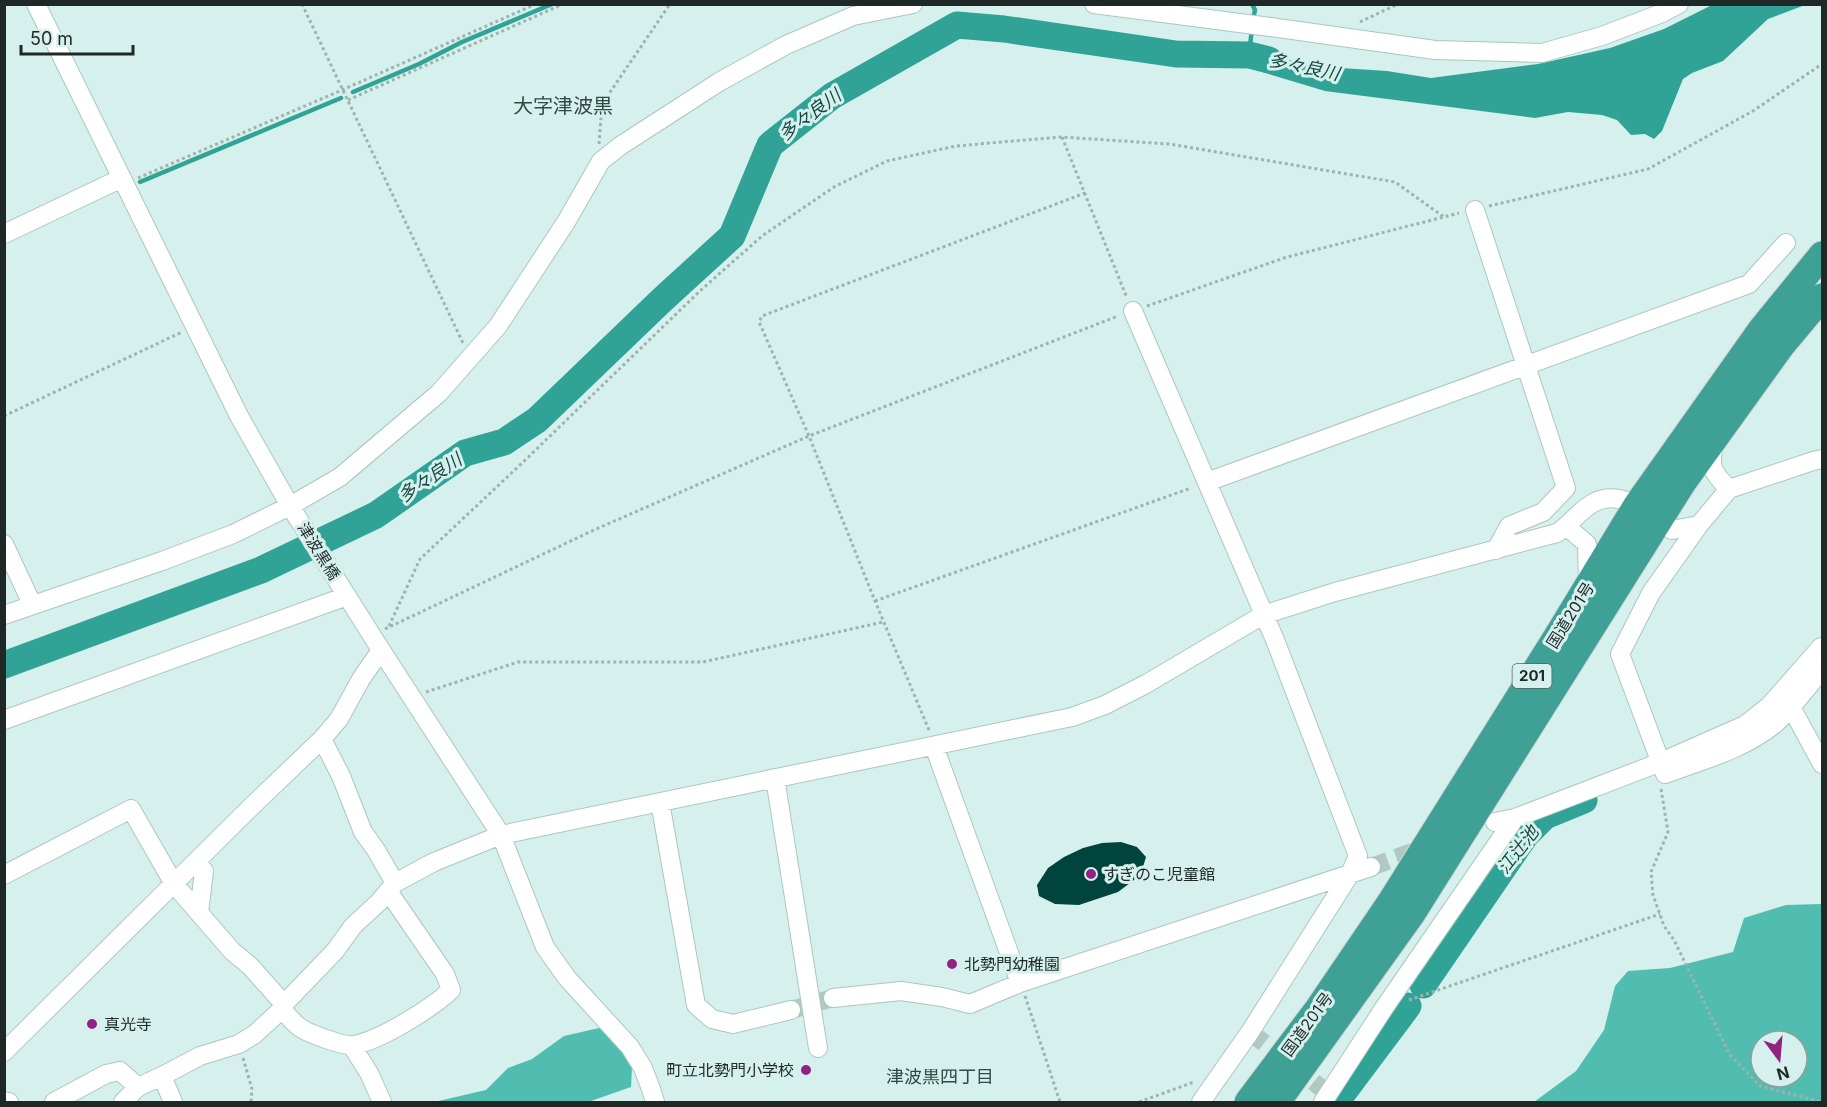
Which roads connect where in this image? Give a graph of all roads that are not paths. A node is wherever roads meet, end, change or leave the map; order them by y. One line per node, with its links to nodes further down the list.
1 (36, 4): 5 (street, 津波黒橋)
2 (913, 4): 17 (street)
3 (1094, 4): 4 (street)
4 (1679, 4)
5 (124, 181): 7 (street); 17 (street, 津波黒橋)
6 (1475, 210): 12 (street)
7 (4, 234)
8 (1786, 243): 12 (street)
9 (1822, 255): 18 (highway, 国道201号 / 201)
10 (1822, 297): 13 (highway, 国道201号 / 201)
11 (1133, 311): 15 (street)
12 (1526, 365): 15 (street); 22 (street)
13 (1715, 436): 16 (street); 18 (highway, 国道201号 / 201)
14 (1822, 459): 16 (street)
15 (1207, 482): 27 (street)
16 (1729, 489): 19 (street)
17 (292, 510): 24 (street, 津波黒橋); 25 (street)
18 (1647, 512): 19 (street); 20 (street); 23 (highway, 国道201号 / 201); 67 (highway, 国道201号 / 201)
19 (1700, 525): 36 (street)
20 (1567, 527): 22 (street); 23 (street)
21 (4, 544): 25 (street)
22 (1496, 550): 27 (street)
23 (1588, 586): 66 (highway, 国道201号 / 201)
24 (345, 593): 28 (street, 津波黒橋); 32 (street)
25 (32, 604): 26 (street)
26 (4, 615)
27 (1263, 615): 34 (street); 44 (street)
28 (381, 638): 33 (street); 41 (street, 津波黒橋)
29 (1822, 648): 36 (street)
30 (1822, 670): 31 (street)
31 (1791, 707): 35 (street); 36 (street)
32 (4, 720)
33 (321, 739): 42 (street); 47 (street)
34 (934, 746): 37 (street); 49 (street)
35 (1822, 765)
36 (1663, 768): 39 (street)
37 (775, 778): 38 (street); 54 (street)
38 (660, 802): 41 (street); 52 (street)
39 (1515, 818): 40 (street); 68 (street)
40 (1496, 822)
41 (501, 835): 47 (street); 64 (street, 津波黒橋)
42 (196, 862): 46 (street); 48 (street)
43 (1371, 867): 44 (street)
44 (1350, 874): 49 (street); 65 (street)
45 (4, 875): 46 (street)
46 (174, 884): 48 (street); 55 (street)
47 (392, 887): 51 (street); 53 (street)
48 (199, 913): 51 (street)
49 (1020, 983): 50 (street)
50 (833, 998)
51 (283, 1007): 53 (street); 56 (street)
52 (791, 1010)
53 (352, 1046): 63 (street)
54 (818, 1048)
55 (4, 1052)
56 (162, 1077): 57 (street); 62 (street)
57 (138, 1086): 60 (street); 61 (street)
58 (4, 1101): 59 (street)
59 (9, 1102)
60 (54, 1102)
61 (123, 1102)
62 (173, 1102)
63 (382, 1102)
64 (655, 1102)
65 (1201, 1102)
66 (1248, 1102)
67 (1277, 1102)
68 (1323, 1102)

